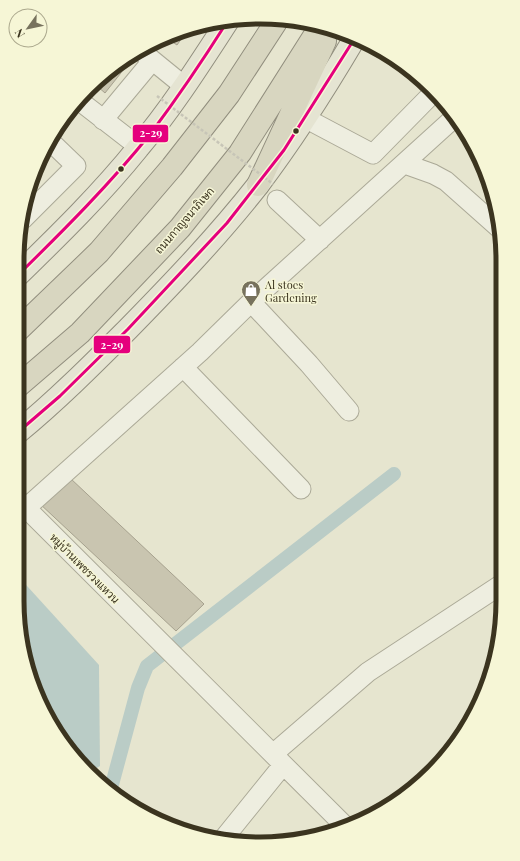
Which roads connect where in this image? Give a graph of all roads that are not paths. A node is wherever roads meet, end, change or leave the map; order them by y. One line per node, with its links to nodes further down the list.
1 (263, 24): 9 (highway)
2 (274, 25): 9 (highway)
3 (224, 27): 8 (main road)
4 (317, 31): 26 (highway, ถนนกาญจนาภิเษก)
5 (327, 34): 18 (highway)
6 (352, 43): 12 (main road)
7 (146, 56): 8 (street); 13 (street)
8 (184, 86): 16 (main road)
9 (229, 94): 24 (highway)
10 (430, 96): 12 (street)
11 (83, 104): 13 (street)
12 (305, 118): 18 (main road)
13 (103, 120): 16 (street)
14 (451, 121): 17 (street)
15 (54, 145): 19 (street)
16 (139, 147): 22 (main road)
17 (405, 164): 20 (street); 21 (street)
18 (269, 189): 21 (street); 28 (main road)
19 (29, 212)
20 (493, 223)
21 (320, 240): 23 (street)
22 (24, 270)
23 (251, 302): 25 (street); 27 (street)
24 (24, 324)
25 (183, 367): 29 (street); 30 (street)
26 (24, 381)
27 (349, 411)
28 (24, 427)
29 (301, 489)
30 (24, 505)
31 (24, 512): 33 (street, หมู่บ้านเพชรวงแหวน)
32 (496, 588): 33 (street)
33 (278, 759): 34 (street, หมู่บ้านเพชรวงแหวน); 35 (street)
34 (341, 822)
35 (226, 834)

